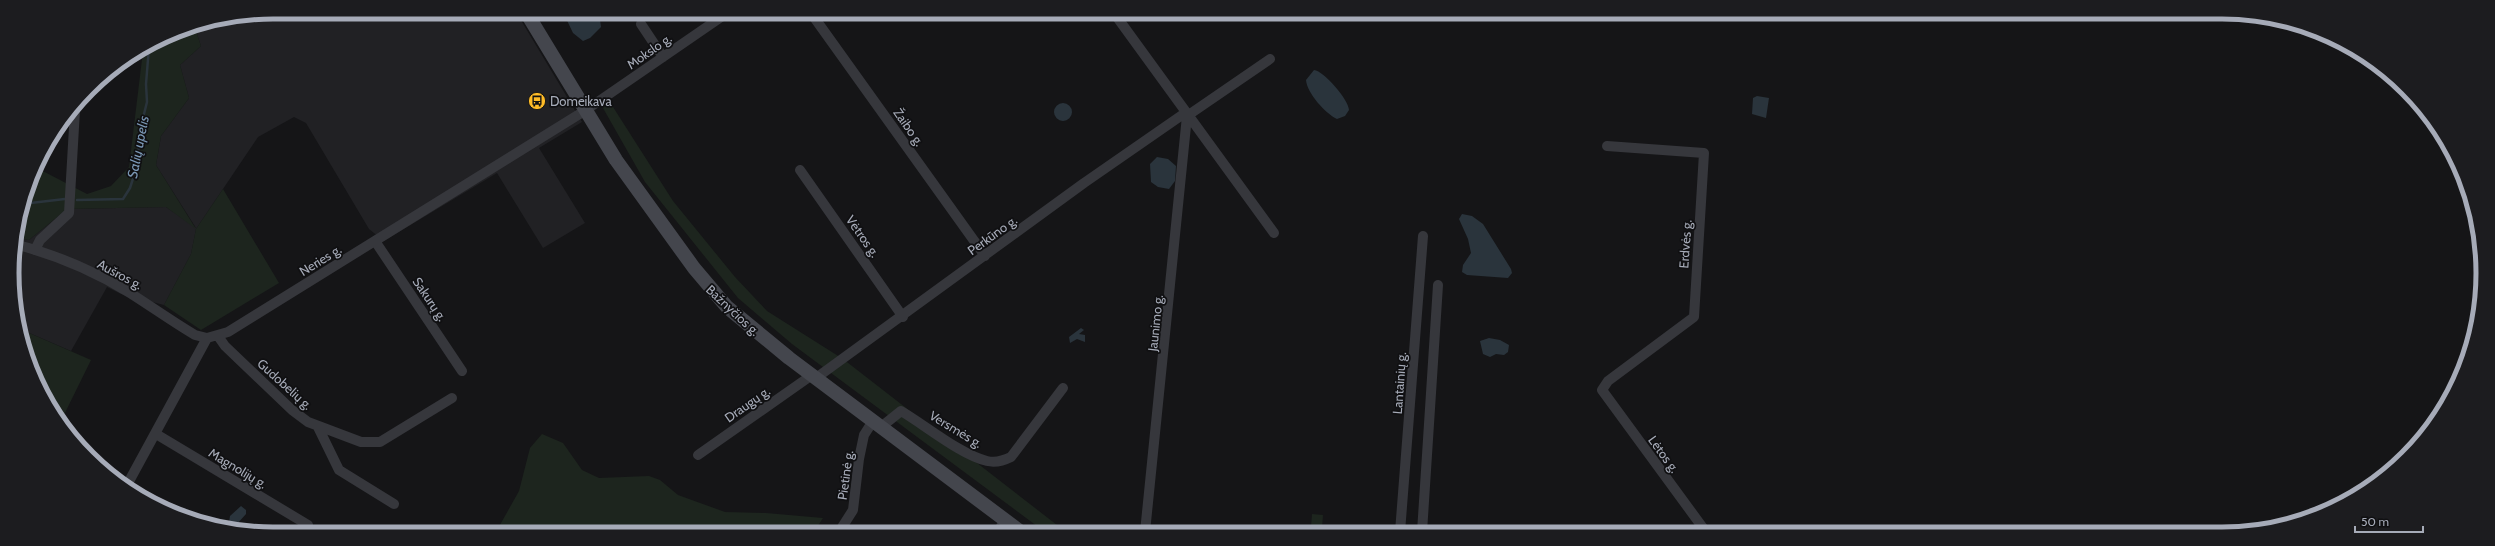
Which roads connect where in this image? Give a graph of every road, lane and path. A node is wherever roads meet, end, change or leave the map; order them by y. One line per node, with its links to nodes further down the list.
1 (530, 19): 8 (main road, Bažnyčios g.)
2 (717, 19): 6 (street, Mokslo g.)
3 (816, 19): 18 (street, Žaibo g.)
4 (1118, 19): 10 (street)
5 (641, 24): 6 (street)
6 (663, 57): 8 (street, Mokslo g.)
7 (1270, 59): 10 (street, Perkūno g.)
8 (586, 110): 15 (street, Neries g.); 24 (main road, Bažnyčios g.)
9 (76, 113): 17 (street)
10 (1186, 115): 13 (street); 18 (street, Perkūno g.); 39 (street, Jaunimo g.)
11 (1606, 146): 26 (street, Erdvės g.)
12 (800, 170): 20 (street, Vėtros g.)
13 (1274, 233)
14 (1423, 236): 40 (street, Lantainių g.)
15 (375, 241): 21 (street, Neries g.); 23 (street, Sakurų g.)
16 (21, 246): 17 (street, Aušros g.)
17 (35, 250): 22 (street, Aušros g.)
18 (985, 256): 20 (street, Perkūno g.)
19 (1438, 285): 41 (street)
20 (903, 317): 24 (street, Perkūno g.)
21 (218, 336): 22 (street, Neries g.); 29 (street, Gudobelių g.)
22 (207, 338): 30 (street)
23 (462, 371)
24 (814, 376): 28 (main road, Bažnyčios g.); 31 (street, Draugų g.)
25 (1063, 388): 28 (street, Versmės g.)
26 (1602, 390): 42 (street, Lėtos g.)
27 (452, 398): 29 (street, Gudobelių g.)
28 (877, 424): 34 (main road, Bažnyčios g.); 36 (street, Pietinė g.)
29 (318, 427): 33 (street)
30 (156, 434): 32 (street); 35 (street, Magnolijų g.)
31 (698, 455)
32 (129, 482)
33 (394, 504)
34 (1004, 519): 37 (street); 38 (main road, Bažnyčios g.)
35 (308, 525)
36 (842, 527)
37 (1000, 527)
38 (1014, 527)
39 (1145, 527)
40 (1400, 527)
41 (1422, 527)
42 (1702, 527)

